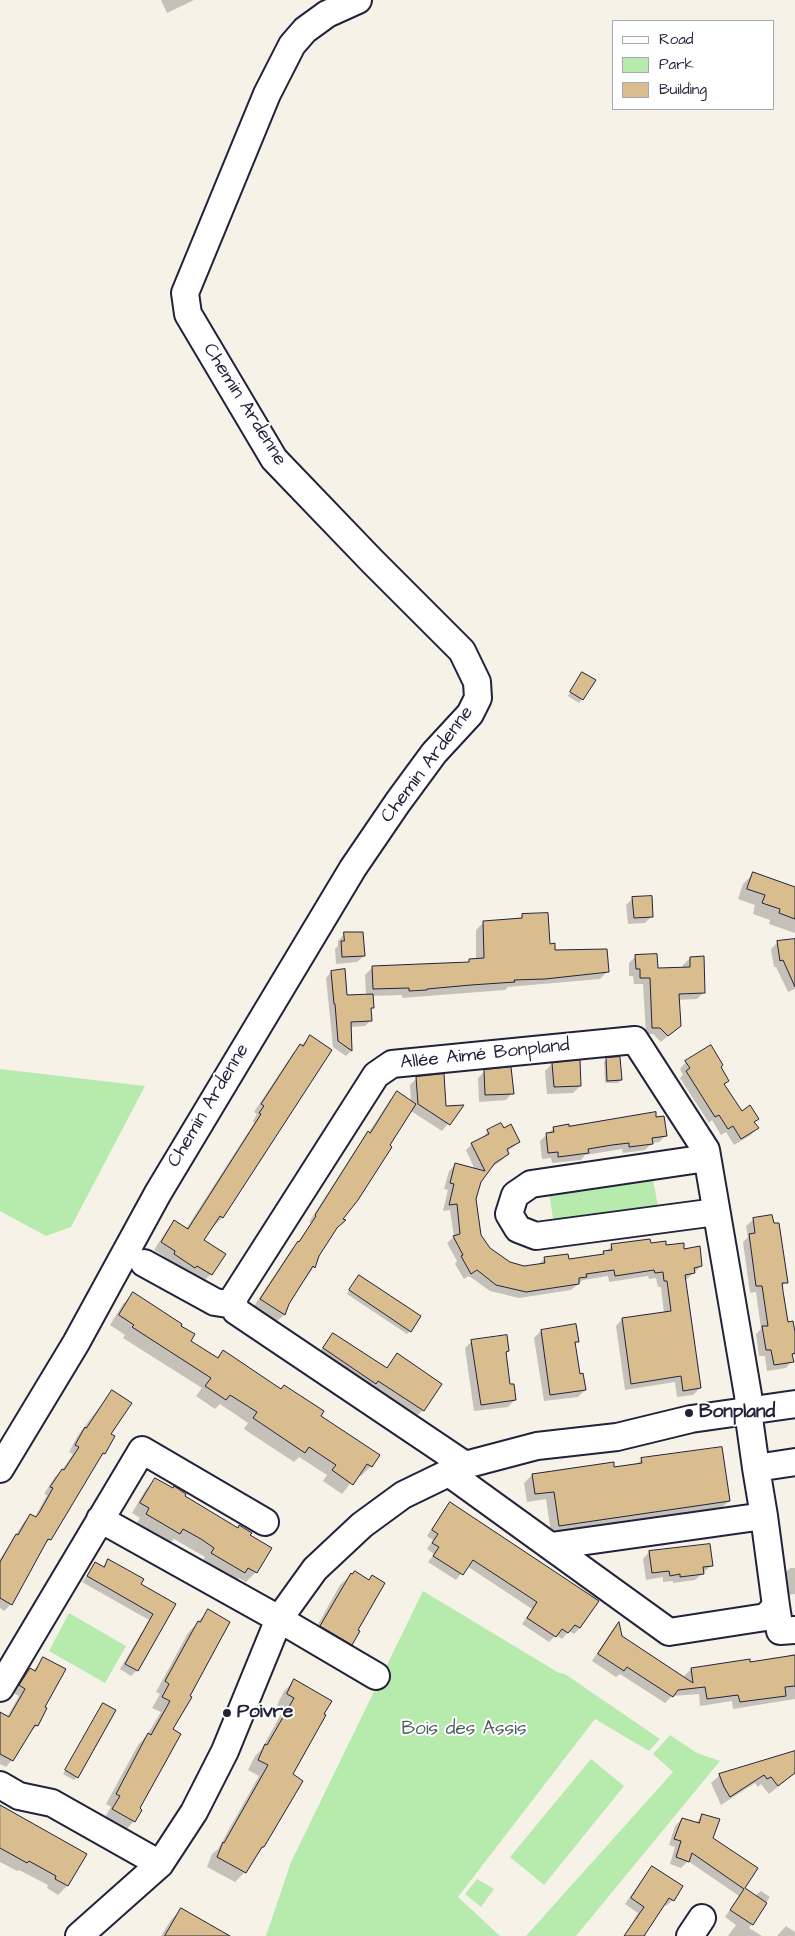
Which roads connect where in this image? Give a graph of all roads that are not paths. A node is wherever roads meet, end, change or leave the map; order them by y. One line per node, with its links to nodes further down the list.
1 (358, 0): 11 (street, Chemin Ardenne)
2 (707, 1158): 3 (street, Allée Aimé Bonpland); 3 (street); 5 (street, Allée Aimé Bonpland)
3 (716, 1212): 7 (street, Allée Aimé Bonpland)
4 (144, 1263): 5 (street)
5 (234, 1305): 12 (street)
6 (795, 1404): 7 (street)
7 (749, 1418): 8 (street); 10 (street, Allée Aimé Bonpland); 12 (street)
8 (795, 1419)
9 (795, 1462): 10 (street)
10 (756, 1468): 13 (street, Allée Aimé Bonpland)
11 (0, 1469)
12 (457, 1469): 16 (street); 18 (street)
13 (764, 1516): 16 (street); 17 (street, Allée Aimé Bonpland)
14 (100, 1519): 15 (street); 18 (street); 21 (street)
15 (265, 1522)
16 (551, 1546): 17 (street)
17 (776, 1606): 19 (street, Allée Aimé Bonpland)
18 (280, 1619): 20 (street); 23 (street)
19 (795, 1630)
20 (376, 1676)
21 (0, 1688)
22 (0, 1785): 23 (street)
23 (160, 1864): 24 (street)
24 (79, 1936)

